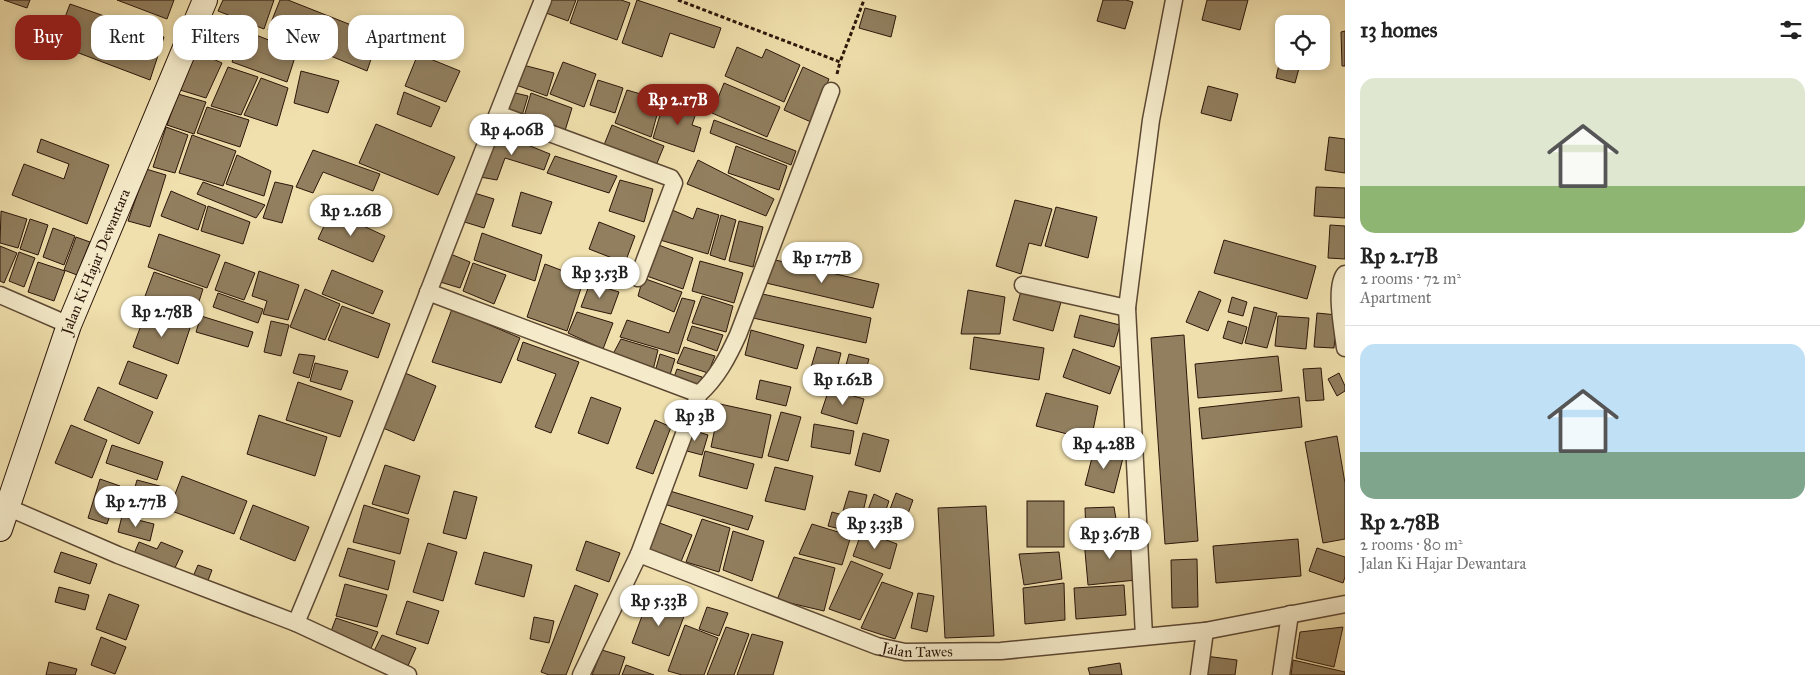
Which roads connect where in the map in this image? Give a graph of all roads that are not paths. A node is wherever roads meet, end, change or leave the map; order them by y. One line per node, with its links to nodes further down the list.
1 (205, 0): 12 (main road, Jalan Ki Hajar Dewantara)
2 (544, 0): 5 (street)
3 (1174, 0): 11 (street)
4 (831, 91): 14 (street)
5 (498, 114): 7 (street); 9 (street)
6 (1345, 274): 13 (street)
7 (638, 278)
8 (1023, 285): 11 (street)
9 (428, 292): 14 (street); 19 (street)
10 (0, 295): 12 (street)
11 (1127, 308): 21 (street)
12 (69, 324): 15 (main road, Jalan Ki Hajar Dewantara)
13 (1345, 348)
14 (699, 394): 16 (street)
15 (2, 514): 19 (street)
16 (639, 554): 21 (street, Jalan Tawes); 23 (street)
17 (1345, 604): 18 (street, Jalan Tawes)
18 (1290, 614): 20 (street, Jalan Tawes); 25 (street)
19 (296, 623): 22 (street)
20 (1205, 631): 21 (street, Jalan Tawes); 24 (street)
21 (1144, 636)
22 (408, 675)
23 (581, 675)
24 (1199, 675)
25 (1282, 675)

